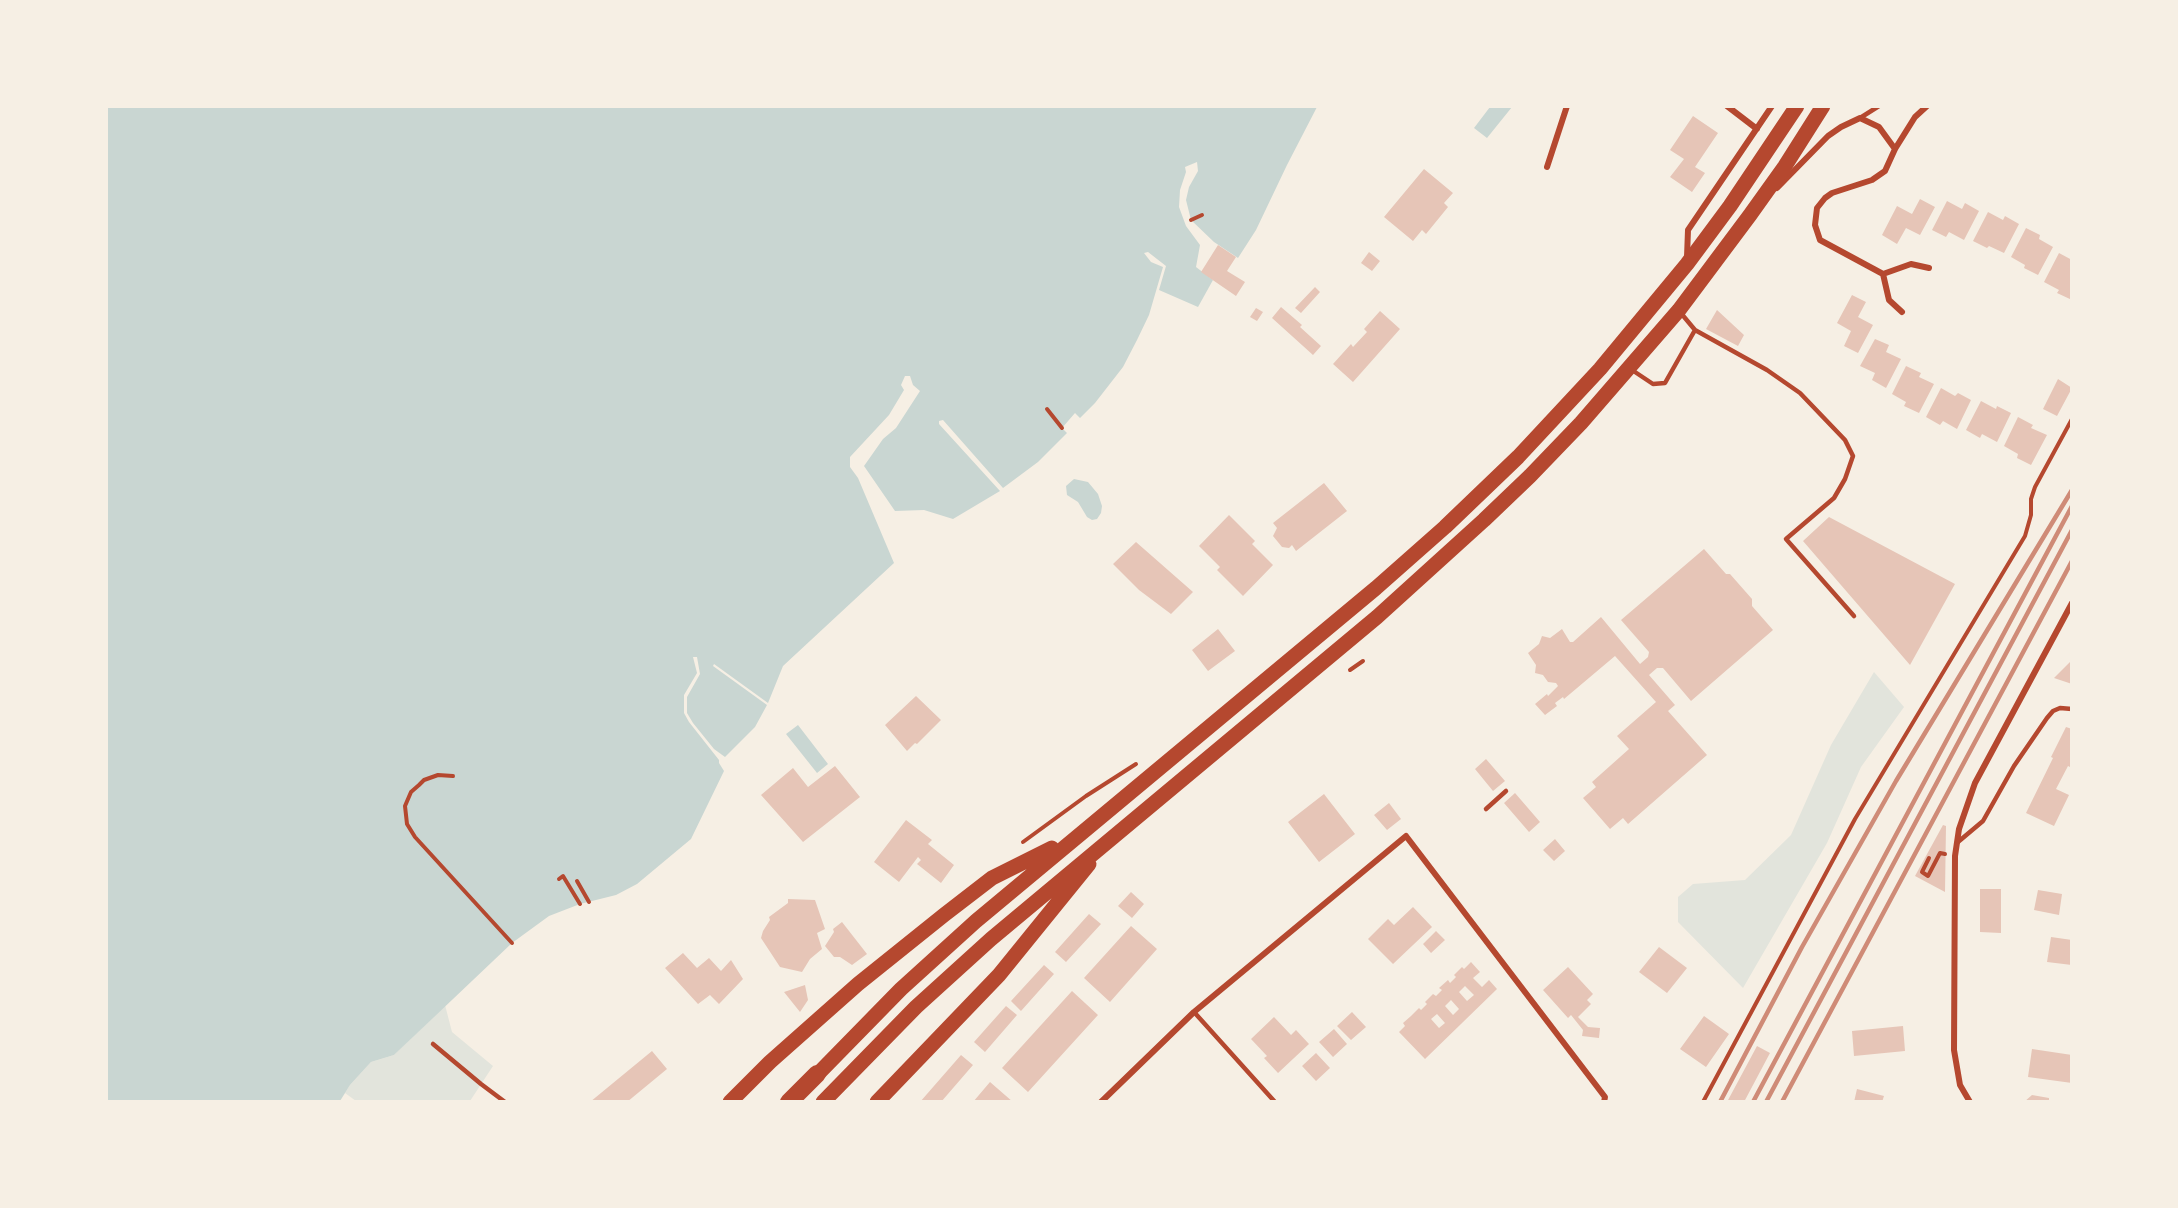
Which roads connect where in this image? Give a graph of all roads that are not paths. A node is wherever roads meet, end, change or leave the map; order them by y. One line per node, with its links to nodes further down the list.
1 (1567, 106): 11 (street)
2 (1727, 106): 9 (street)
3 (1772, 106): 9 (street)
4 (1797, 106): 13 (main road)
5 (1823, 106): 12 (main road)
6 (1880, 106): 8 (lane)
7 (1927, 106): 10 (street)
8 (1860, 118): 10 (street); 12 (street)
9 (1757, 129): 13 (street)
10 (1895, 150): 15 (street)
11 (1547, 167)
12 (1750, 215): 16 (main road)
13 (1687, 264): 25 (main road)
14 (1929, 268): 15 (street)
15 (1883, 274): 17 (street)
16 (1679, 309): 18 (lane); 19 (main road)
17 (1902, 312)
18 (1695, 330): 19 (lane); 21 (lane)
19 (1630, 369): 27 (main road)
20 (2072, 603): 26 (street)
21 (1854, 616)
22 (2072, 709): 26 (lane)
23 (1506, 791): 24 (lane)
24 (1486, 809)
25 (1076, 836): 30 (main road); 32 (main road)
26 (1957, 842): 39 (street)
27 (1104, 846): 34 (main road); 35 (main road)
28 (1194, 1012): 36 (street); 37 (lane); 38 (street)
29 (434, 1044): 31 (lane)
30 (817, 1074): 33 (highway)
31 (505, 1101)
32 (730, 1101)
33 (791, 1101)
34 (823, 1101)
35 (877, 1101)
36 (1101, 1101)
37 (1275, 1101)
38 (1604, 1101)
39 (1970, 1101)

